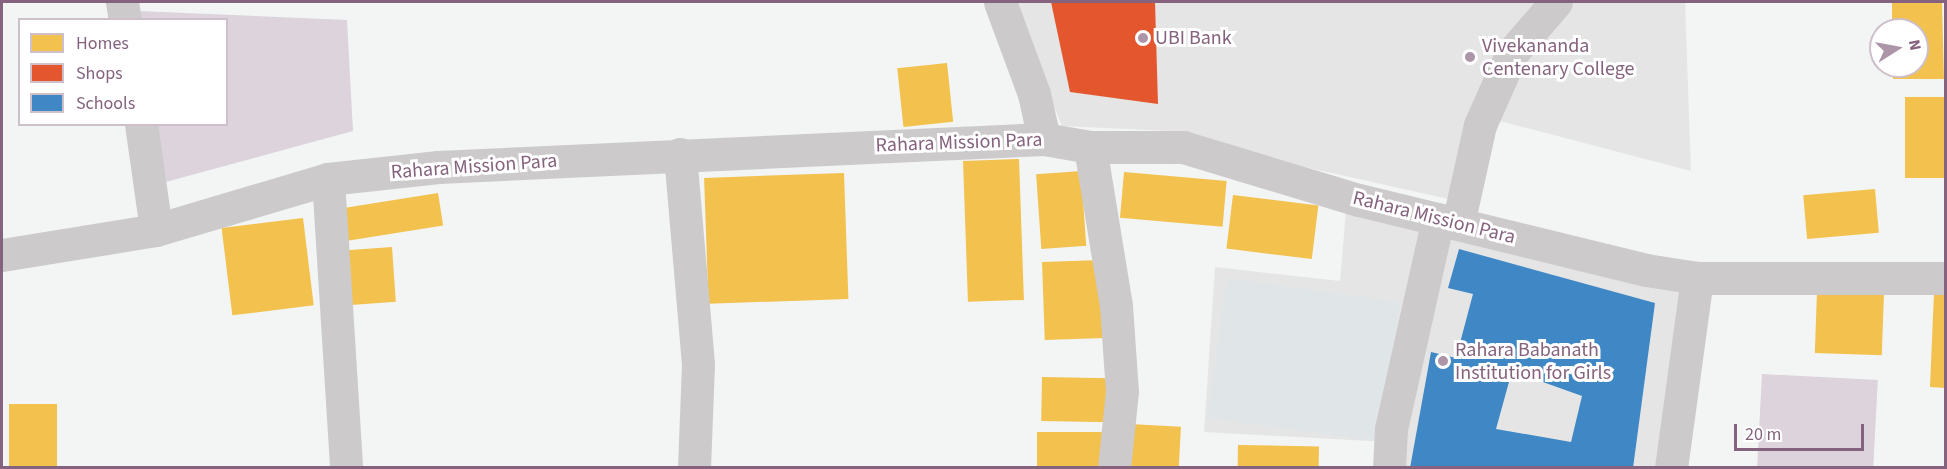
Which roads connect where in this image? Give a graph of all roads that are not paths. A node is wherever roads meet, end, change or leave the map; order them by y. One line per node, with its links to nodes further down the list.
1 (122, 2): 4 (street)
2 (1000, 2): 6 (street)
3 (1557, 2): 10 (street)
4 (125, 18)
5 (141, 126): 11 (street)
6 (1044, 139): 7 (street, Rahara Mission Para); 8 (street, Rahara Mission Para)
7 (1090, 147): 10 (street, Rahara Mission Para); 17 (street)
8 (680, 154): 9 (street, Rahara Mission Para); 16 (street)
9 (328, 179): 11 (street, Rahara Mission Para); 15 (street)
10 (1448, 222): 13 (street, Rahara Mission Para); 18 (street)
11 (156, 230): 12 (street, Rahara Mission Para)
12 (2, 255)
13 (1697, 278): 14 (street, Rahara Mission Para); 19 (street)
14 (1946, 278)
15 (346, 468)
16 (694, 468)
17 (1114, 468)
18 (1389, 468)
19 (1671, 468)

